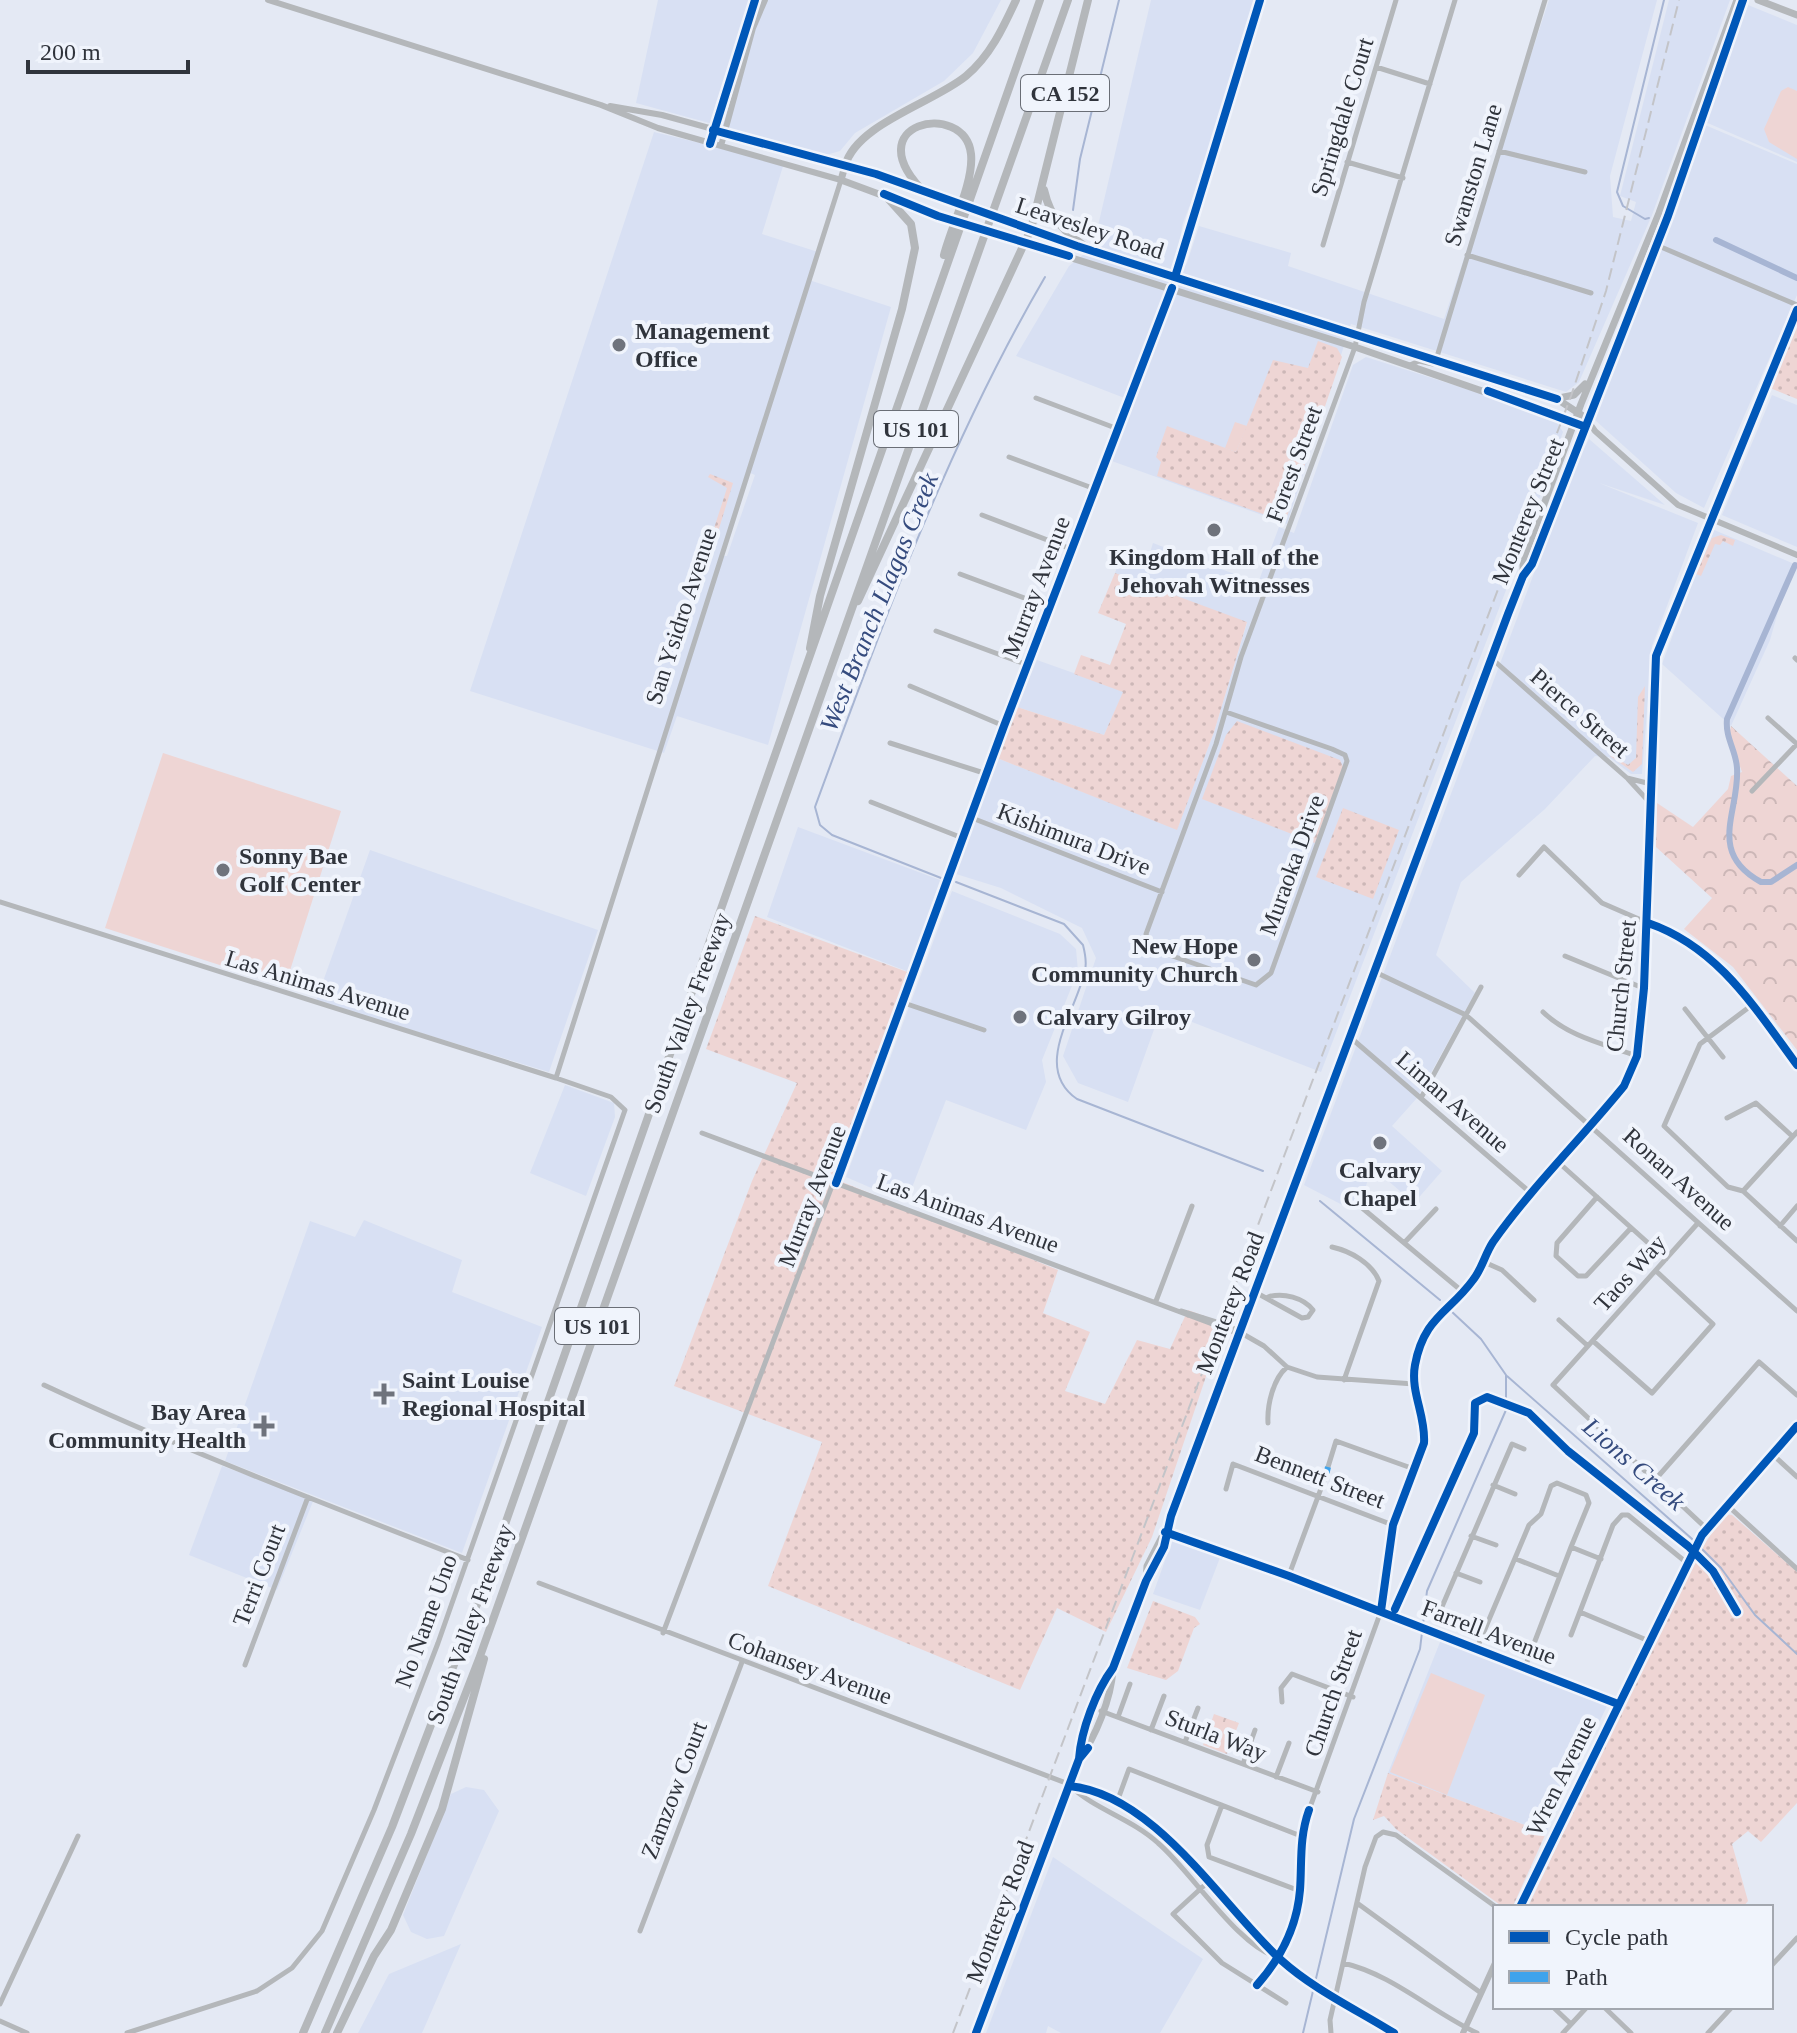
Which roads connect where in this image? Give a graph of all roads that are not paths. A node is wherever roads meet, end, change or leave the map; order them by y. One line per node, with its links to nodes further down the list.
1 (269, 0): 18 (street, Leavesley Road)
2 (755, 0): 19 (street)
3 (765, 0): 20 (street)
4 (1016, 0): 25 (highway)
5 (1040, 0): 30 (highway)
6 (1068, 0): 63 (highway, South Valley Freeway / US 101)
7 (1088, 0): 29 (highway, CA 152)
8 (1260, 0): 39 (street, Murray Avenue)
9 (1396, 0): 16 (street, Springdale Court)
10 (1455, 0): 17 (street, Forest Street)
11 (1545, 0): 23 (street, Swanston Lane)
12 (1737, 0): 35 (main road, Monterey Street)
13 (1743, 0): 35 (main road, Monterey Street)
14 (1758, 0): 15 (main road)
15 (1797, 15)
16 (1376, 67): 17 (street); 24 (street, Springdale Court)
17 (1430, 84): 27 (street, Forest Street)
18 (601, 105): 19 (street, Leavesley Road); 21 (street, Leavesley Road)
19 (713, 130): 20 (street, Leavesley Road); 21 (street)
20 (724, 133): 22 (street); 25 (street, Leavesley Road)
21 (710, 144): 22 (street, Leavesley Road)
22 (721, 146): 28 (street, Leavesley Road)
23 (1499, 151): 26 (street); 38 (street, Swanston Lane)
24 (1347, 162): 27 (street); 36 (street, Springdale Court)
25 (845, 166): 28 (main road, San Ysidro Avenue); 32 (street, Leavesley Road)
26 (1585, 172)
27 (1403, 178): 43 (street, Forest Street)
28 (841, 180): 31 (main road, Leavesley Road); 102 (street, San Ysidro Avenue)
29 (1043, 186): 33 (highway); 37 (highway)
30 (968, 192): 32 (highway); 67 (highway, South Valley Freeway / US 101)
31 (884, 194): 34 (main road, Leavesley Road); 67 (highway)
32 (926, 194): 33 (main road, Leavesley Road)
33 (1031, 229): 34 (highway); 37 (main road, Leavesley Road)
34 (1025, 243): 40 (main road, Leavesley Road); 63 (highway)
35 (1652, 243): 42 (street); 47 (main road, Monterey Street); 52 (main road, Monterey Street)
36 (1323, 245)
37 (1089, 249): 39 (main road, Leavesley Road)
38 (1467, 255): 41 (street); 45 (street, Swanston Lane)
39 (1175, 277): 40 (street, Murray Avenue); 43 (main road, Leavesley Road)
40 (1172, 288): 44 (main road, Leavesley Road); 53 (street, Murray Avenue)
41 (1591, 293)
42 (1797, 307): 57 (street, Church Street)
43 (1357, 335): 44 (street, Forest Street); 45 (main road, Leavesley Road)
44 (1355, 347): 46 (main road, Leavesley Road); 69 (street, Forest Street)
45 (1436, 360): 46 (street); 49 (main road, Leavesley Road)
46 (1410, 365): 51 (main road, Leavesley Road)
47 (1595, 369): 49 (main road); 50 (main road, Monterey Street)
48 (1036, 398): 53 (street)
49 (1557, 399): 50 (main road, Leavesley Road)
50 (1578, 412): 51 (main road, Monterey Street); 52 (main road, Leavesley Road)
51 (1574, 422): 52 (main road, Leavesley Road); 61 (main road, Monterey Street)
52 (1585, 422): 57 (street); 61 (main road, Monterey Street)
53 (1118, 429): 55 (street, Murray Avenue)
54 (1009, 457): 55 (street)
55 (1095, 489): 58 (street, Murray Avenue)
56 (982, 515): 58 (street)
57 (1709, 520): 59 (street); 76 (street, Church Street)
58 (1071, 549): 62 (street, Murray Avenue)
59 (1797, 555)
60 (960, 574): 62 (street)
61 (1523, 576): 65 (main road, Monterey Street)
62 (1051, 608): 66 (street, Murray Avenue)
63 (851, 612): 167 (highway, South Valley Freeway / US 101)
64 (936, 631): 66 (street)
65 (1491, 658): 75 (street, Pierce Street); 88 (main road, Monterey Street)
66 (1028, 665): 71 (street, Murray Avenue)
67 (804, 680): 231 (highway, South Valley Freeway / US 101)
68 (910, 686): 71 (street)
69 (1226, 712): 83 (street, Forest Street); 86 (street, Muraoka Drive)
70 (1768, 718): 73 (street)
71 (1004, 726): 74 (street, Murray Avenue)
72 (890, 743): 74 (street)
73 (1797, 744): 77 (street)
74 (987, 774): 80 (street, Murray Avenue)
75 (1627, 778): 76 (street, Pierce Street); 79 (street)
76 (1651, 784): 79 (street, Church Street)
77 (1752, 791)
78 (871, 802): 81 (street)
79 (1651, 804): 85 (street, Church Street)
80 (972, 818): 81 (street, Murray Avenue); 83 (street, Kishimura Drive)
81 (965, 839): 91 (street, Murray Avenue)
82 (1519, 875): 85 (street)
83 (1162, 892): 86 (street, Forest Street)
84 (0, 902): 102 (street, Las Animas Avenue)
85 (1648, 923): 90 (street, Church Street); 92 (street)
86 (1146, 934)
87 (1565, 956): 90 (street)
88 (1375, 972): 95 (street, Ronan Avenue); 98 (main road, Monterey Street)
89 (1481, 987): 95 (street)
90 (1644, 988): 99 (street, Church Street)
91 (904, 1003): 96 (street); 110 (street, Murray Avenue)
92 (1752, 1005): 97 (street); 101 (street)
93 (1685, 1009): 97 (street)
94 (1543, 1012): 99 (street)
95 (1466, 1015): 103 (street); 106 (street, Ronan Avenue)
96 (984, 1030)
97 (1708, 1036): 100 (street); 111 (street)
98 (1351, 1038): 103 (street, Liman Avenue); 127 (main road, Monterey Road)
99 (1637, 1056): 106 (street, Church Street)
100 (1723, 1057)
101 (1797, 1065)
102 (556, 1078): 104 (street, Las Animas Avenue)
103 (1421, 1098): 112 (street, Liman Avenue)
104 (623, 1105): 164 (street, No Name Uno)
105 (1727, 1118): 108 (street)
106 (1590, 1125): 109 (street, Church Street); 118 (street, Ronan Avenue)
107 (702, 1133): 110 (street, Las Animas Avenue)
108 (1794, 1134): 111 (street)
109 (1558, 1162): 112 (street, Church Street); 113 (street)
110 (836, 1183): 131 (street, Las Animas Avenue); 176 (street, Murray Avenue)
111 (1743, 1191): 119 (street)
112 (1532, 1194): 125 (street, Church Street)
113 (1597, 1197): 120 (street); 120 (street)
114 (1192, 1206): 131 (street)
115 (1797, 1206): 119 (street)
116 (1361, 1207): 122 (street)
117 (1436, 1209): 122 (street)
118 (1698, 1223): 124 (street, Taos Way); 132 (street, Ronan Avenue)
119 (1780, 1226): 121 (street)
120 (1631, 1228): 124 (street)
121 (1797, 1241)
122 (1404, 1243): 128 (street)
123 (1332, 1247): 137 (street)
124 (1666, 1259): 126 (street, Taos Way)
125 (1484, 1262): 128 (street, Church Street); 130 (street)
126 (1656, 1271): 135 (street, Taos Way); 135 (street)
127 (1255, 1292): 129 (street); 134 (main road, Monterey Road)
128 (1463, 1292): 138 (street, Church Street)
129 (1268, 1297): 129 (street)
130 (1534, 1300)
131 (1156, 1301): 134 (street, Las Animas Avenue)
132 (1797, 1311)
133 (1559, 1320): 135 (street, Taos Way)
134 (1239, 1334): 136 (street, Las Animas Avenue); 158 (main road, Monterey Road)
135 (1590, 1344): 149 (street, Taos Way)
136 (1287, 1367): 137 (street); 141 (street)
137 (1344, 1380): 138 (street)
138 (1414, 1384): 146 (street, Church Street)
139 (44, 1385): 154 (street)
140 (1797, 1395): 149 (street)
141 (1268, 1423)
142 (1797, 1426): 144 (street, Wren Avenue)
143 (1524, 1449): 150 (street)
144 (1772, 1454): 148 (street); 155 (street, Wren Avenue)
145 (1328, 1467): 146 (street)
146 (1414, 1469): 156 (street, Church Street)
147 (1326, 1475): 153 (street)
148 (1797, 1477)
149 (1654, 1481): 157 (street)
150 (1493, 1485): 152 (street); 159 (street)
151 (1226, 1489): 153 (street, Bennett Street)
152 (1515, 1494)
153 (1318, 1496): 156 (street, Bennett Street); 169 (street)
154 (308, 1497): 164 (street); 181 (street, Terri Court)
155 (1726, 1504): 157 (street, Wren Avenue); 166 (street)
156 (1393, 1525): 173 (street, Church Street)
157 (1707, 1529): 165 (street, Wren Avenue)
158 (1165, 1532): 169 (street, Farrell Avenue); 183 (main road, Monterey Road)
159 (1471, 1536): 160 (street); 168 (street)
160 (1496, 1545)
161 (1571, 1547): 162 (street); 163 (street); 170 (street)
162 (1516, 1559): 170 (street); 175 (street)
163 (1601, 1559): 165 (street); 174 (street)
164 (468, 1560): 230 (street, No Name Uno)
165 (1687, 1563): 178 (street, Wren Avenue)
166 (1797, 1569)
167 (510, 1573): 232 (highway, South Valley Freeway / US 101); 233 (highway)
168 (1456, 1573): 171 (street); 175 (street)
169 (1289, 1576): 173 (street, Farrell Avenue)
170 (1559, 1576): 182 (street)
171 (1480, 1582)
172 (539, 1583): 176 (street, Cohansey Avenue)
173 (1381, 1611): 179 (street, Farrell Avenue); 186 (street, Church Street)
174 (1580, 1612): 177 (street); 178 (street)
175 (1483, 1632): 179 (street)
176 (663, 1633): 180 (street, Cohansey Avenue)
177 (1571, 1635)
178 (1649, 1641): 188 (street, Wren Avenue)
179 (1477, 1648): 182 (street, Farrell Avenue)
180 (742, 1662): 199 (street, Cohansey Avenue); 211 (street, Zamzow Court)
181 (245, 1665)
182 (1525, 1667): 188 (street, Farrell Avenue)
183 (1113, 1668): 190 (main road, Monterey Road); 196 (main road, Monterey Road)
184 (1130, 1684): 191 (street)
185 (1164, 1696): 192 (street)
186 (1353, 1697): 187 (street); 200 (street, Church Street)
187 (1282, 1702)
188 (1618, 1704): 210 (street, Wren Avenue)
189 (1198, 1708): 194 (street)
190 (1101, 1711): 191 (street, Sturla Way); 196 (main road, Monterey Road)
191 (1118, 1717): 192 (street, Sturla Way)
192 (1151, 1730): 194 (street, Sturla Way)
193 (1255, 1730): 197 (street)
194 (1185, 1742): 197 (street, Sturla Way)
195 (1289, 1743): 198 (street)
196 (1079, 1759): 199 (main road, Monterey Road)
197 (1243, 1764): 198 (street, Sturla Way)
198 (1276, 1777): 200 (street, Sturla Way)
199 (1069, 1786): 201 (street, Cohansey Avenue); 206 (street, Cohansey Avenue); 234 (main road, Monterey Road)
200 (1318, 1792): 204 (street, Church Street)
201 (1116, 1802): 202 (street); 205 (street, Cohansey Avenue)
202 (1222, 1805): 204 (street); 207 (street)
203 (78, 1836): 221 (street)
204 (1301, 1836): 207 (street, Church Street)
205 (1208, 1882): 206 (street); 213 (street, Cohansey Avenue)
206 (1201, 1888): 213 (street, Cohansey Avenue); 217 (street)
207 (1300, 1891): 213 (street, Church Street)
208 (1357, 1903): 209 (street); 214 (street); 218 (street)
209 (1493, 1905)
210 (1521, 1905)
211 (640, 1931)
212 (1797, 1938): 215 (street)
213 (1278, 1957): 217 (street, Church Street); 219 (street, Cohansey Avenue)
214 (1343, 1963): 219 (street); 228 (street)
215 (1773, 1964)
216 (1493, 1969): 218 (street)
217 (1257, 1985): 220 (street)
218 (1481, 1993): 228 (street)
219 (1336, 1996): 235 (street); 236 (street, Cohansey Avenue)
220 (1286, 2003)
221 (0, 2004)
222 (1555, 2009): 227 (street)
223 (1585, 2009): 227 (street)
224 (1606, 2009): 239 (street)
225 (1730, 2009): 240 (street)
226 (0, 2021): 229 (street)
227 (1571, 2024): 238 (street)
228 (1464, 2030): 237 (street)
229 (27, 2033)
230 (127, 2033)
231 (303, 2033)
232 (325, 2033)
233 (337, 2033)
234 (976, 2033)
235 (1331, 2033)
236 (1394, 2033)
237 (1477, 2033)
238 (1563, 2033)
239 (1631, 2033)
240 (1708, 2033)

